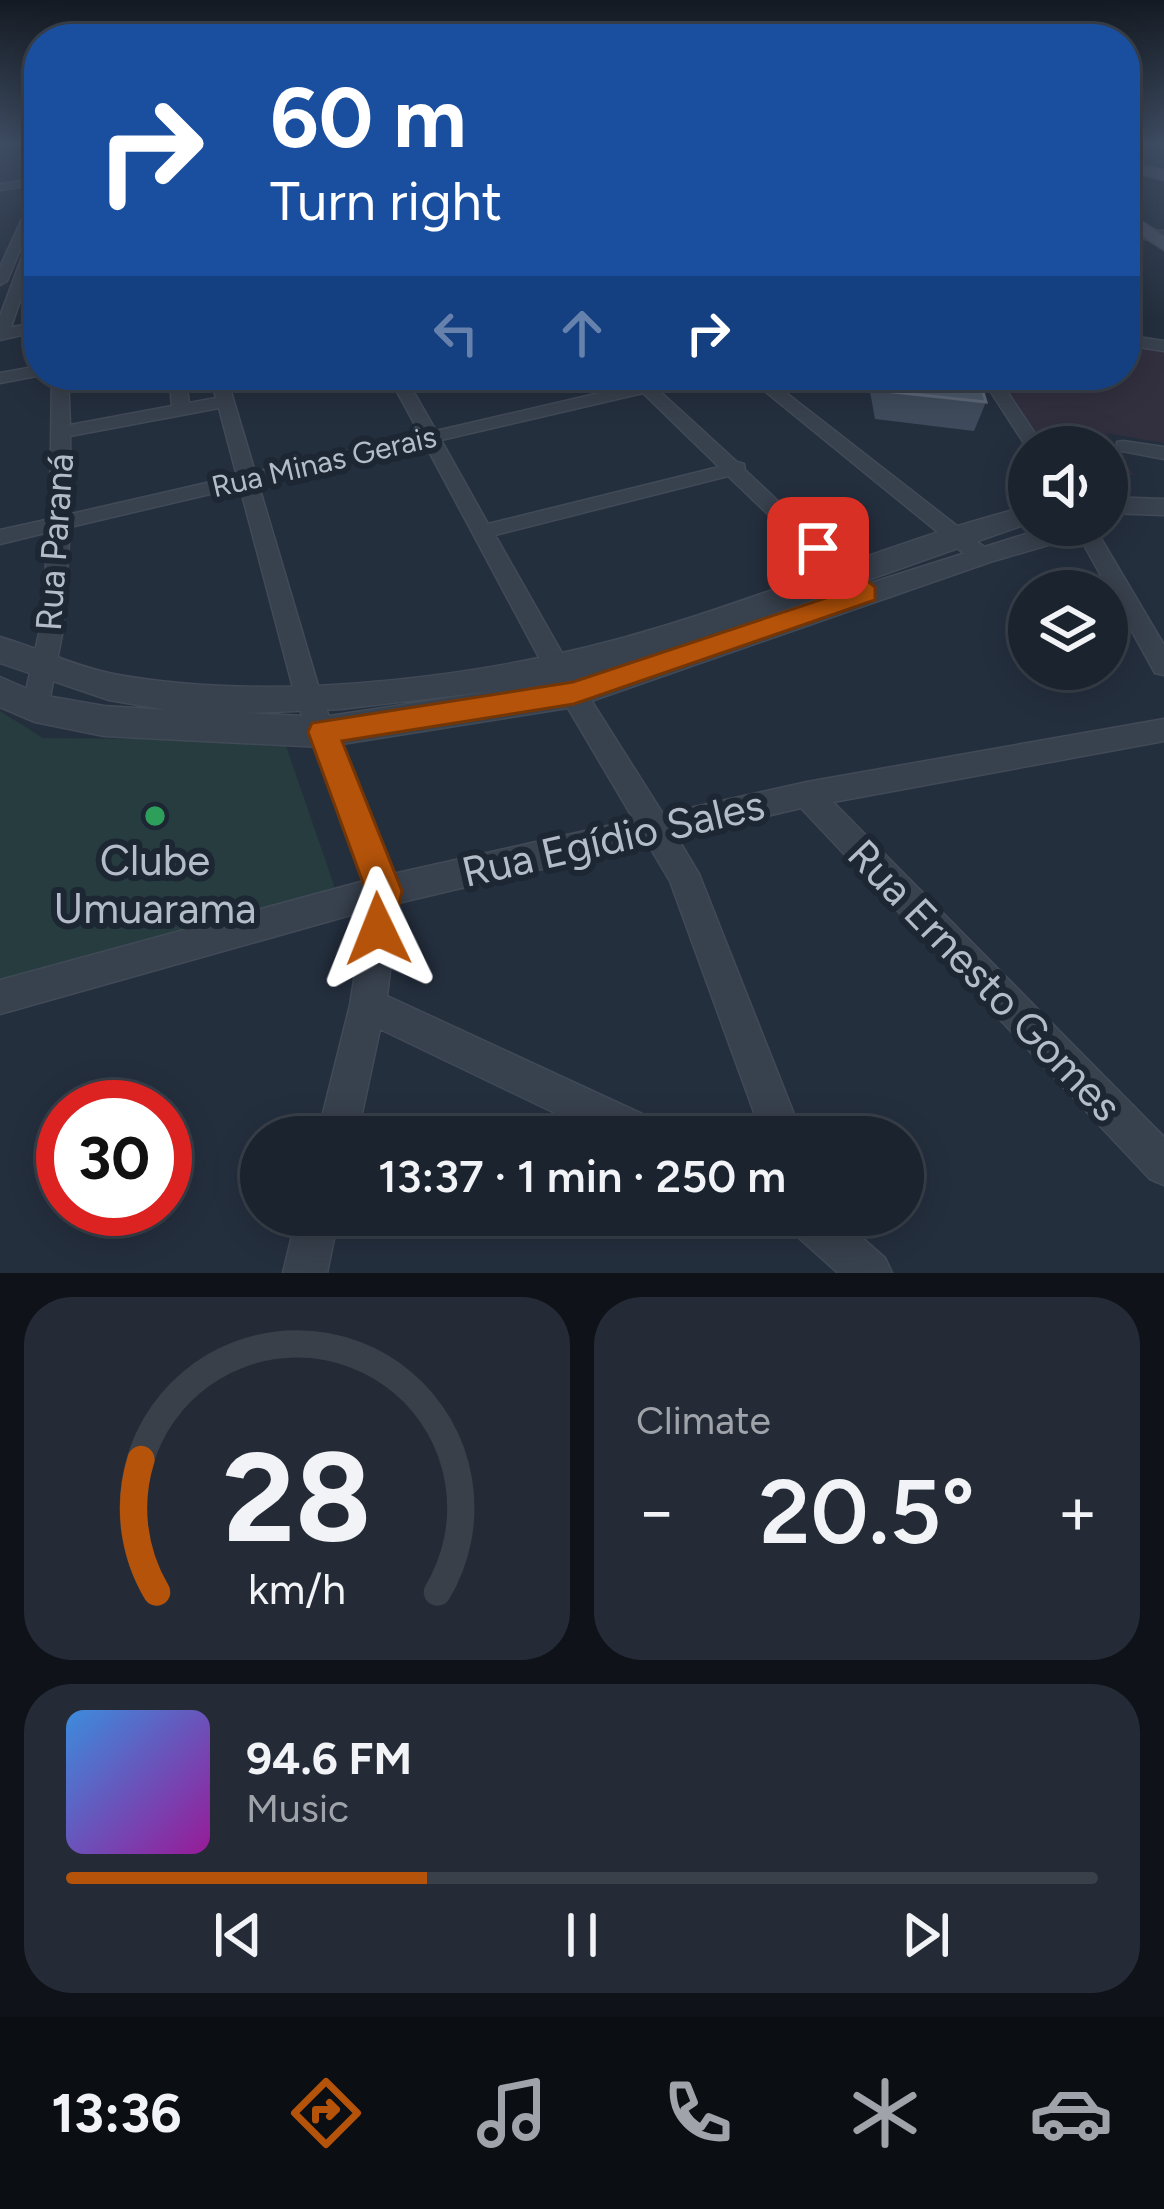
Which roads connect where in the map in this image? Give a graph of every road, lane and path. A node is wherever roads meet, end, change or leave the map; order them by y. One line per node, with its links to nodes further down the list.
1 (24, 227): 3 (street)
2 (24, 242): 3 (street)
3 (16, 245): 5 (street)
4 (24, 272): 6 (street)
5 (0, 281)
6 (0, 334)
7 (61, 390): 18 (street, Rua Paraná)
8 (179, 390): 16 (street)
9 (223, 390): 15 (street)
10 (404, 390): 19 (street)
11 (606, 390): 19 (street, Rua Minas Gerais)
12 (650, 390): 22 (street)
13 (772, 390): 31 (street)
14 (998, 390): 17 (street)
15 (227, 401): 16 (street); 23 (street)
16 (181, 409): 18 (street)
17 (1021, 426)
18 (62, 431): 27 (street, Rua Paraná)
19 (429, 437): 23 (street, Rua Minas Gerais); 28 (street)
20 (1128, 447): 21 (street)
21 (1164, 453)
22 (737, 468): 28 (street); 33 (street)
23 (248, 480): 27 (street, Rua Minas Gerais); 39 (street)
24 (1164, 507): 25 (street)
25 (1128, 508)
26 (1008, 525): 31 (street)
27 (57, 526): 29 (street, Rua Minas Gerais); 36 (street, Rua Paraná)
28 (482, 532): 37 (street)
29 (0, 537)
30 (1008, 538): 31 (street)
31 (968, 545): 33 (street)
32 (1096, 546): 35 (street)
33 (855, 584): 37 (street)
34 (0, 650): 36 (street)
35 (1164, 666)
36 (46, 672): 39 (street); 40 (street, Rua Paraná)
37 (566, 681): 39 (street); 41 (street); 44 (street)
38 (0, 691): 40 (street)
39 (309, 699): 41 (street)
40 (35, 708): 41 (street)
41 (323, 732): 45 (street)
42 (1156, 739): 43 (street, Rua Egídio Sales)
43 (807, 794): 44 (street, Rua Egídio Sales); 51 (street, Rua Ernesto Gomes)
44 (655, 829): 45 (street, Rua Egídio Sales); 50 (street)
45 (384, 891): 46 (street, Rua Egídio Sales); 47 (street)
46 (0, 997)
47 (368, 1005): 48 (street); 49 (street)
48 (342, 1116)
49 (603, 1116)
50 (774, 1116)
51 (1164, 1165)
52 (313, 1236): 54 (street)
53 (831, 1236): 55 (street)
54 (304, 1273)
55 (870, 1273)

